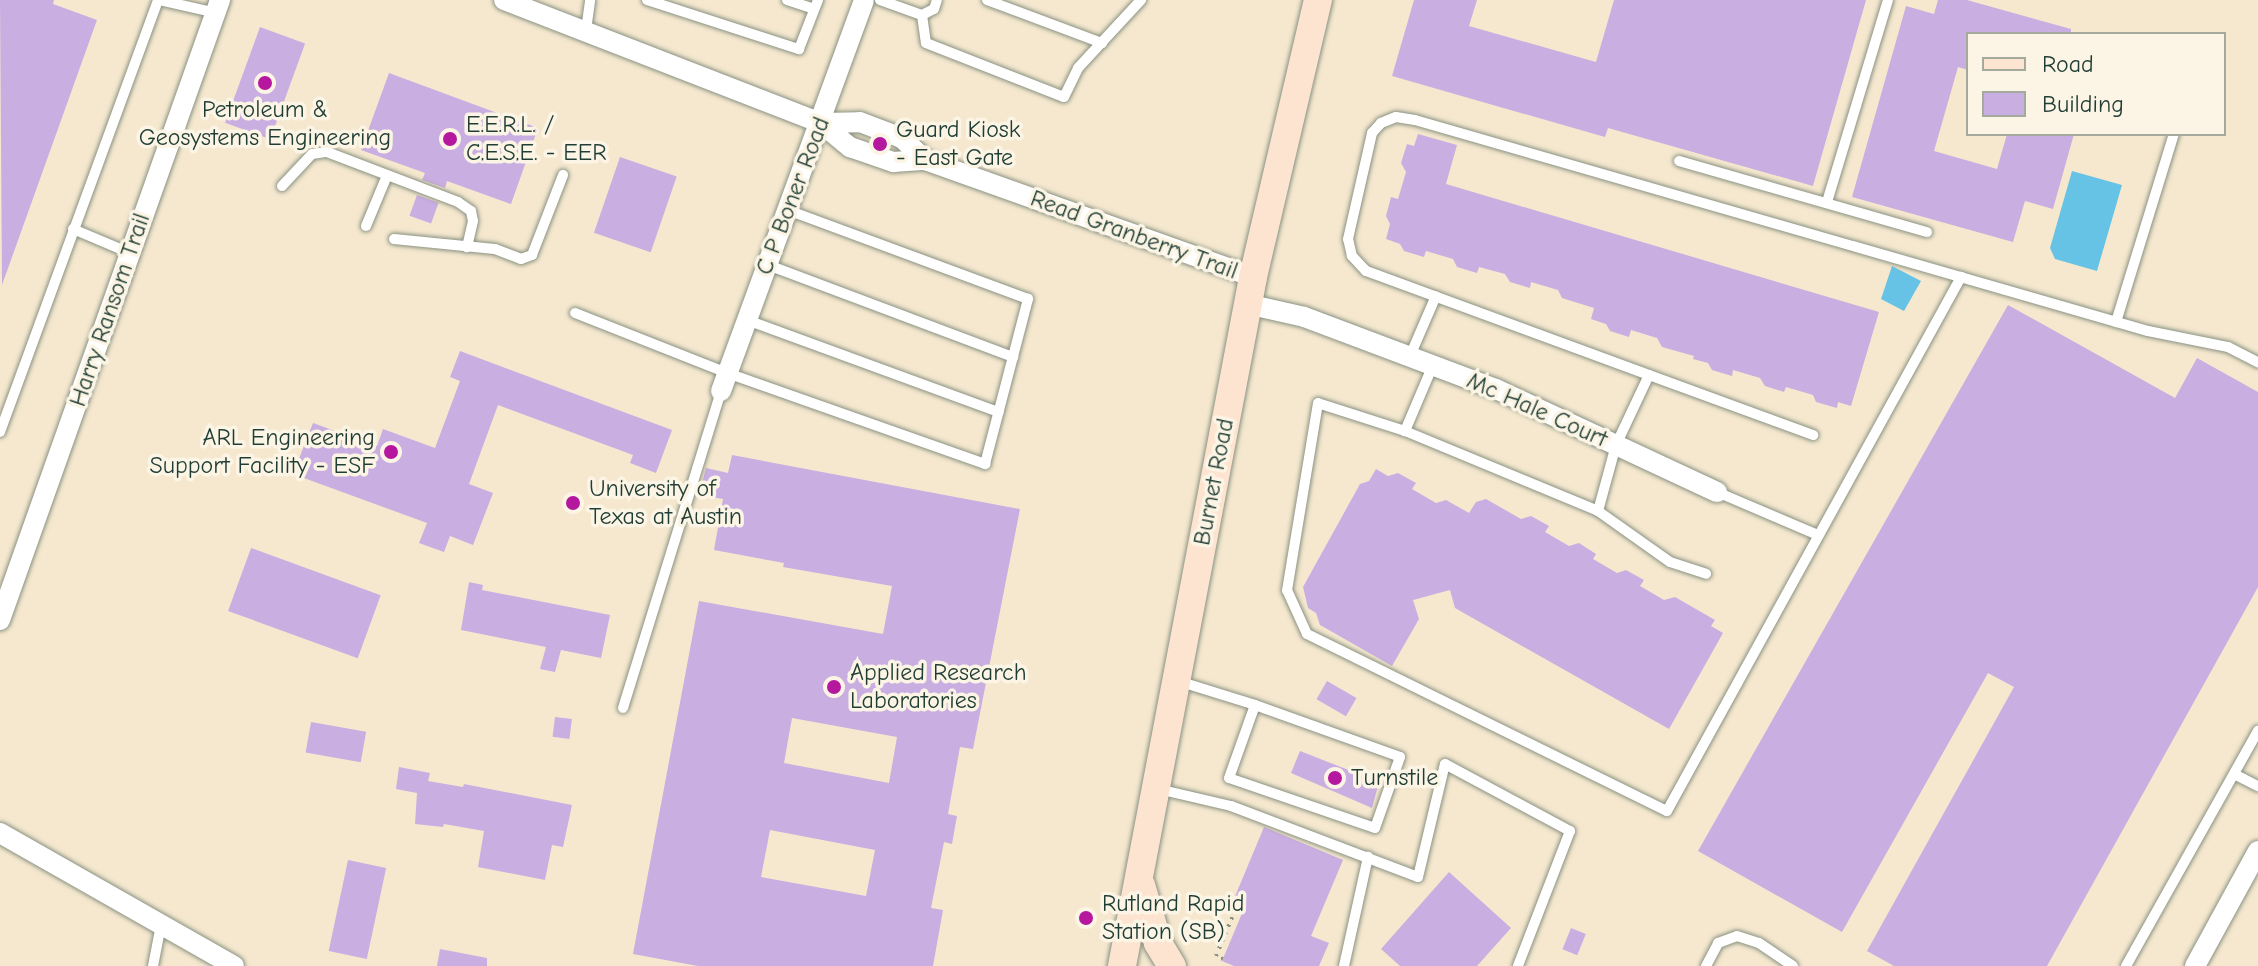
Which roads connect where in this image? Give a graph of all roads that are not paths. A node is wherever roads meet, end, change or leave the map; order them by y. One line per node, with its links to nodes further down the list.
1 (158, 0): 14 (lane); 27 (lane)
2 (504, 0): 16 (street, Read Granberry Trail)
3 (590, 0): 16 (lane)
4 (647, 0): 13 (lane)
5 (787, 0): 13 (lane)
6 (864, 0): 18 (street, C P Boner Road)
7 (880, 0): 15 (lane)
8 (937, 0): 15 (lane)
9 (987, 0): 17 (lane)
10 (1141, 0): 17 (lane)
11 (1318, 0): 34 (main road, Burnet Road)
12 (1888, 0): 24 (lane)
13 (816, 4)
14 (218, 6): 31 (street, Harry Ransom Trail)
15 (922, 15): 17 (lane)
16 (586, 30): 18 (street, Read Granberry Trail)
17 (1102, 43)
18 (821, 123): 25 (street, C P Boner Road); 34 (street, Read Granberry Trail)
19 (2173, 136): 38 (lane)
20 (1679, 161): 24 (lane)
21 (563, 175): 30 (lane)
22 (386, 178): 23 (lane); 26 (lane); 30 (lane)
23 (282, 186)
24 (1827, 202): 28 (lane)
25 (788, 210): 32 (street, C P Boner Road); 40 (lane)
26 (366, 226)
27 (73, 229): 31 (lane); 47 (lane)
28 (1927, 232)
29 (394, 239): 30 (lane)
30 (467, 247)
31 (130, 253): 54 (street, Harry Ransom Trail)
32 (768, 265): 37 (street, C P Boner Road); 40 (lane)
33 (1961, 277): 35 (lane); 38 (lane); 52 (lane)
34 (1250, 291): 39 (street, Mc Hale Court); 55 (main road, Burnet Road)
35 (1436, 296): 39 (lane); 43 (lane)
36 (575, 313): 44 (lane)
37 (747, 320): 44 (street, C P Boner Road); 45 (lane)
38 (2116, 322): 41 (lane)
39 (1410, 356): 42 (street, Mc Hale Court)
40 (1013, 357): 45 (lane)
41 (2258, 362)
42 (1433, 365): 46 (lane); 49 (street, Mc Hale Court)
43 (1649, 375): 48 (lane); 49 (lane)
44 (724, 382): 45 (lane); 57 (lane)
45 (999, 412)
46 (1405, 431): 51 (lane); 52 (lane)
47 (0, 432)
48 (1813, 435)
49 (1616, 445): 50 (street, Mc Hale Court); 51 (lane)
50 (1717, 492): 52 (lane, Mc Hale Court)
51 (1598, 511): 53 (lane)
52 (1818, 535)
53 (1706, 574)
54 (0, 620)
55 (1176, 681): 56 (lane); 61 (main road, Burnet Road)
56 (1255, 705): 56 (lane)
57 (623, 708)
58 (2258, 731): 59 (lane)
59 (2236, 775): 60 (lane); 75 (lane)
60 (2258, 786)
61 (1155, 789): 64 (lane); 65 (main road, Burnet Road)
62 (0, 833): 66 (street)
63 (2258, 851): 76 (street)
64 (1368, 857): 71 (lane); 72 (lane)
65 (1139, 877): 69 (main road, Burnet Road); 70 (main road)
66 (161, 925): 67 (lane); 68 (street)
67 (153, 966)
68 (234, 966)
69 (1122, 966)
70 (1172, 966)
71 (1344, 966)
72 (1518, 966)
73 (1706, 966): 74 (lane)
74 (1793, 966)
75 (2126, 966)
76 (2195, 966)

